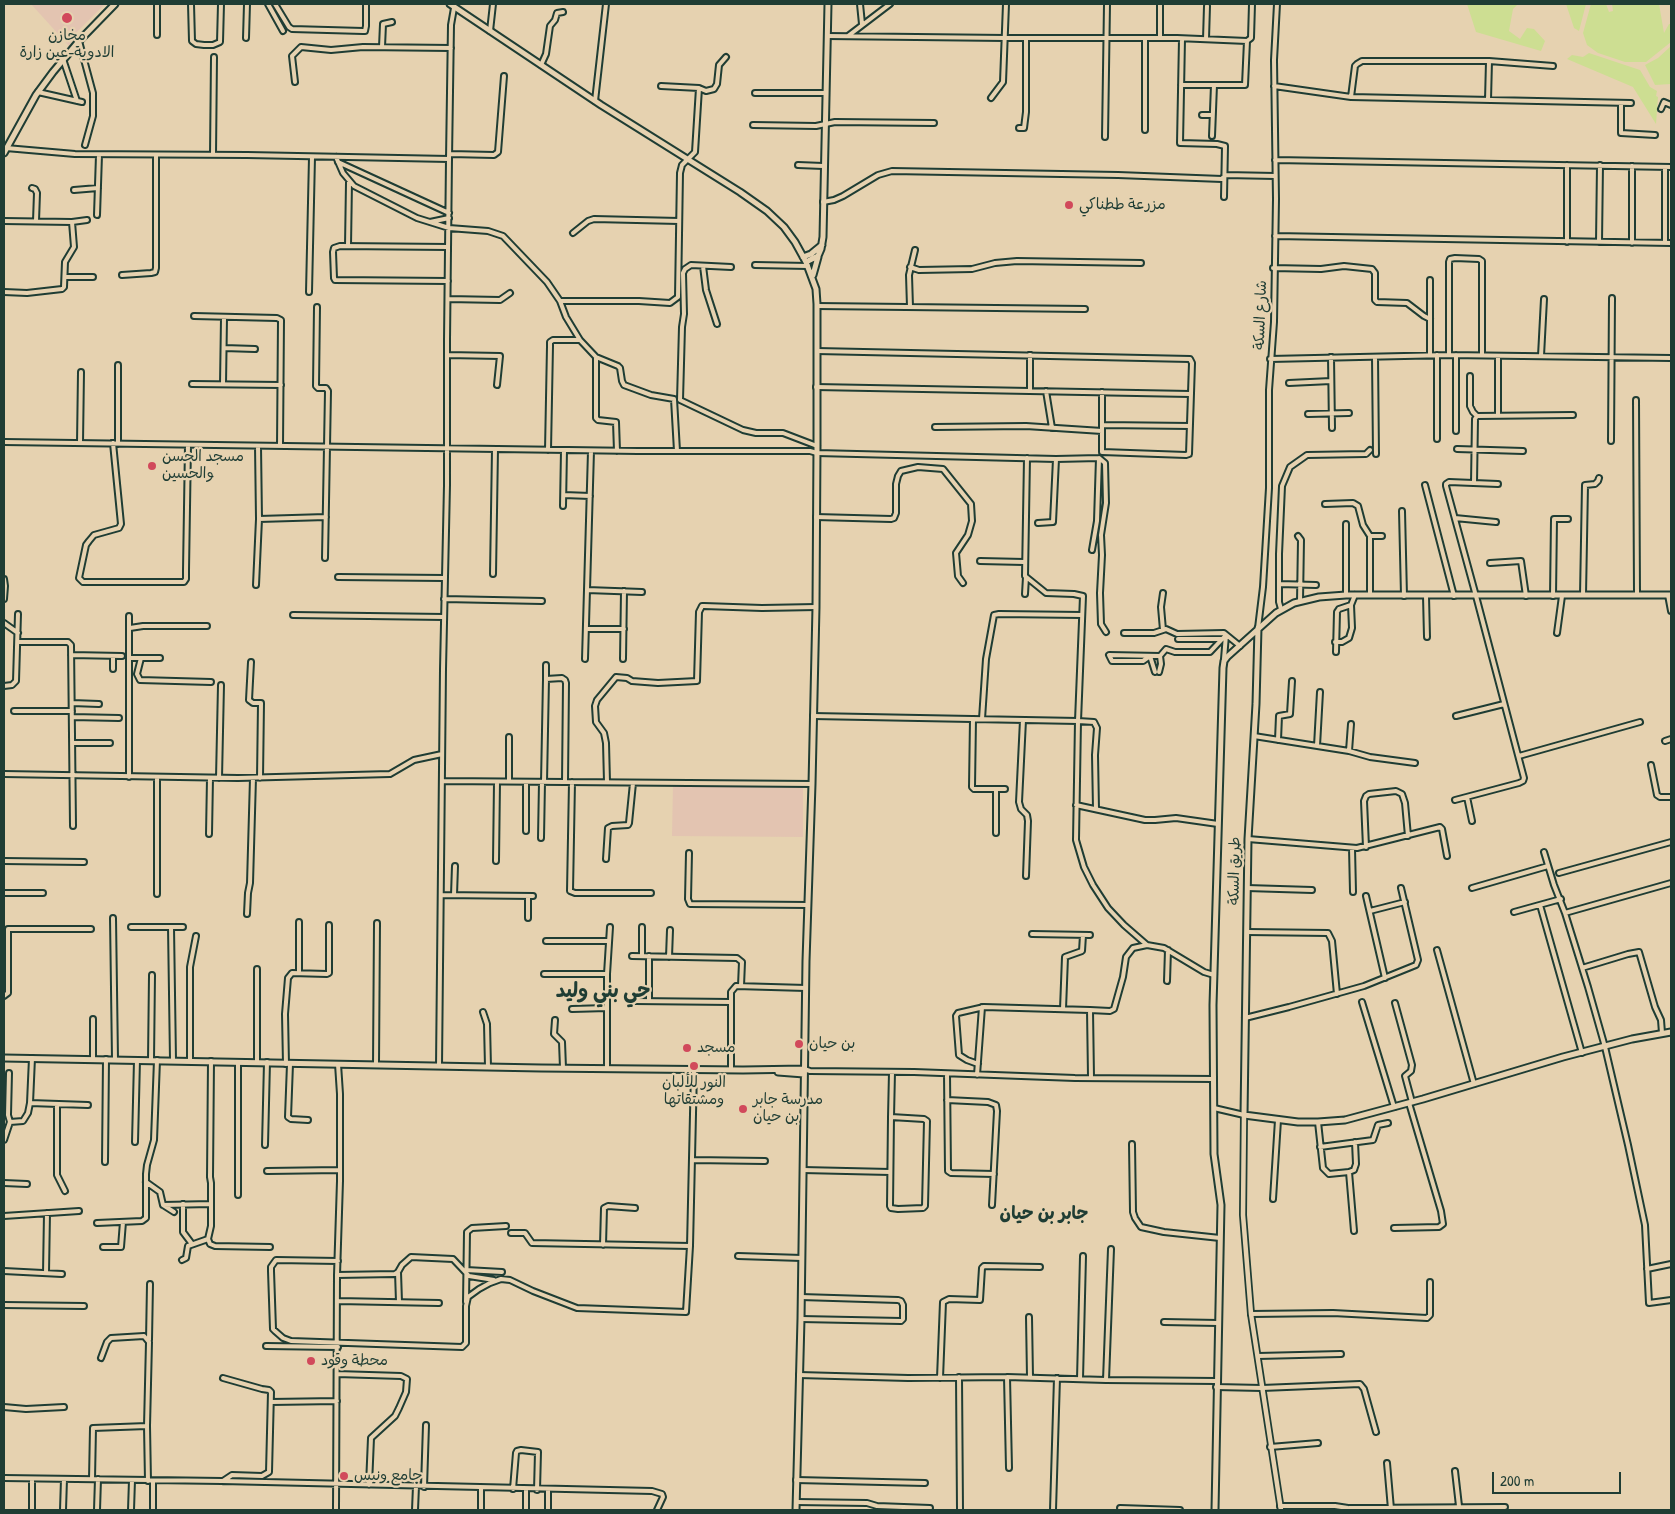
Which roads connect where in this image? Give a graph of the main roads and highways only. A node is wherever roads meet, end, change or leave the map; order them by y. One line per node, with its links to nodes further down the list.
1 (115, 4): 4 (main road)
2 (828, 4): 5 (main road)
3 (452, 6): 7 (main road)
4 (5, 151)
5 (822, 245): 6 (main road); 7 (main road)
6 (818, 256): 7 (main road); 8 (main road)
7 (806, 262): 8 (main road)
8 (812, 278): 13 (main road)
9 (1670, 595): 10 (main road)
10 (1258, 628): 11 (main road, طريق السكة); 18 (main road)
11 (1671, 1032)
12 (4, 1058): 14 (main road)
13 (804, 1059): 14 (main road); 15 (main road)
14 (791, 1071): 15 (main road); 16 (main road)
15 (806, 1071): 16 (main road)
16 (804, 1080): 17 (main road)
17 (796, 1510)
18 (1215, 1510)

